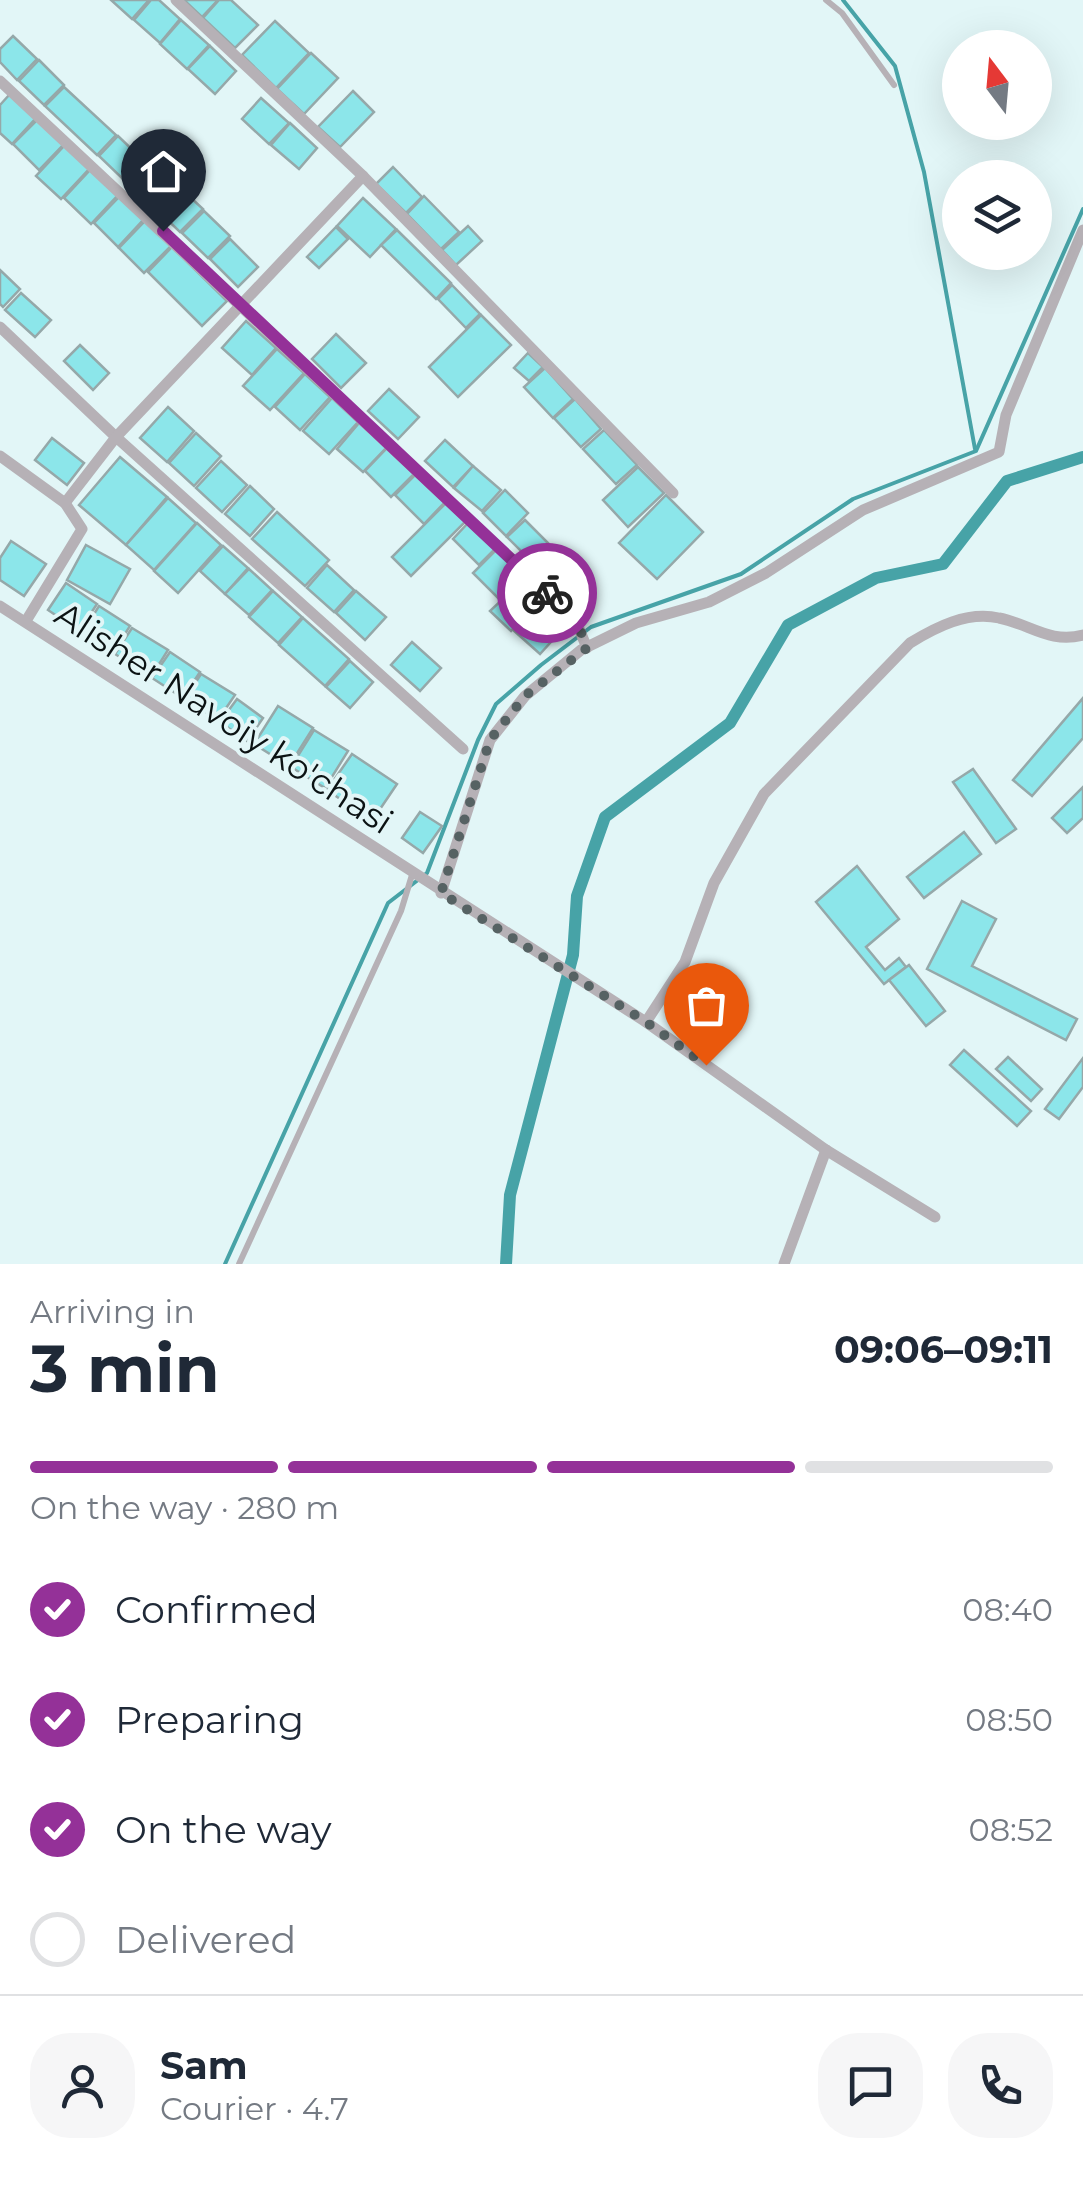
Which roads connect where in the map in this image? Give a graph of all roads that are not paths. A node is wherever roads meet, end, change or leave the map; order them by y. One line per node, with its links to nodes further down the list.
1 (176, 0): 5 (street)
2 (826, 0): 4 (lane)
3 (0, 81): 7 (street)
4 (894, 85)
5 (363, 176): 7 (street); 11 (street)
6 (1083, 230): 16 (street)
7 (244, 306): 9 (street); 16 (street)
8 (0, 327): 9 (street)
9 (116, 437): 12 (street); 17 (street)
10 (0, 456): 12 (street)
11 (673, 493)
12 (64, 502): 14 (street)
13 (0, 606): 14 (street, Alisher Navoiy ko'chasi)
14 (26, 621): 18 (street, Alisher Navoiy ko'chasi)
15 (1083, 636): 20 (street)
16 (587, 648): 19 (street)
17 (464, 749)
18 (414, 876): 19 (street, Alisher Navoiy ko'chasi); 23 (lane)
19 (441, 893): 20 (street, Alisher Navoiy ko'chasi)
20 (646, 1022): 21 (street, Alisher Navoiy ko'chasi)
21 (826, 1150): 22 (street, Alisher Navoiy ko'chasi); 24 (street)
22 (935, 1217)
23 (239, 1264)
24 (784, 1264)

